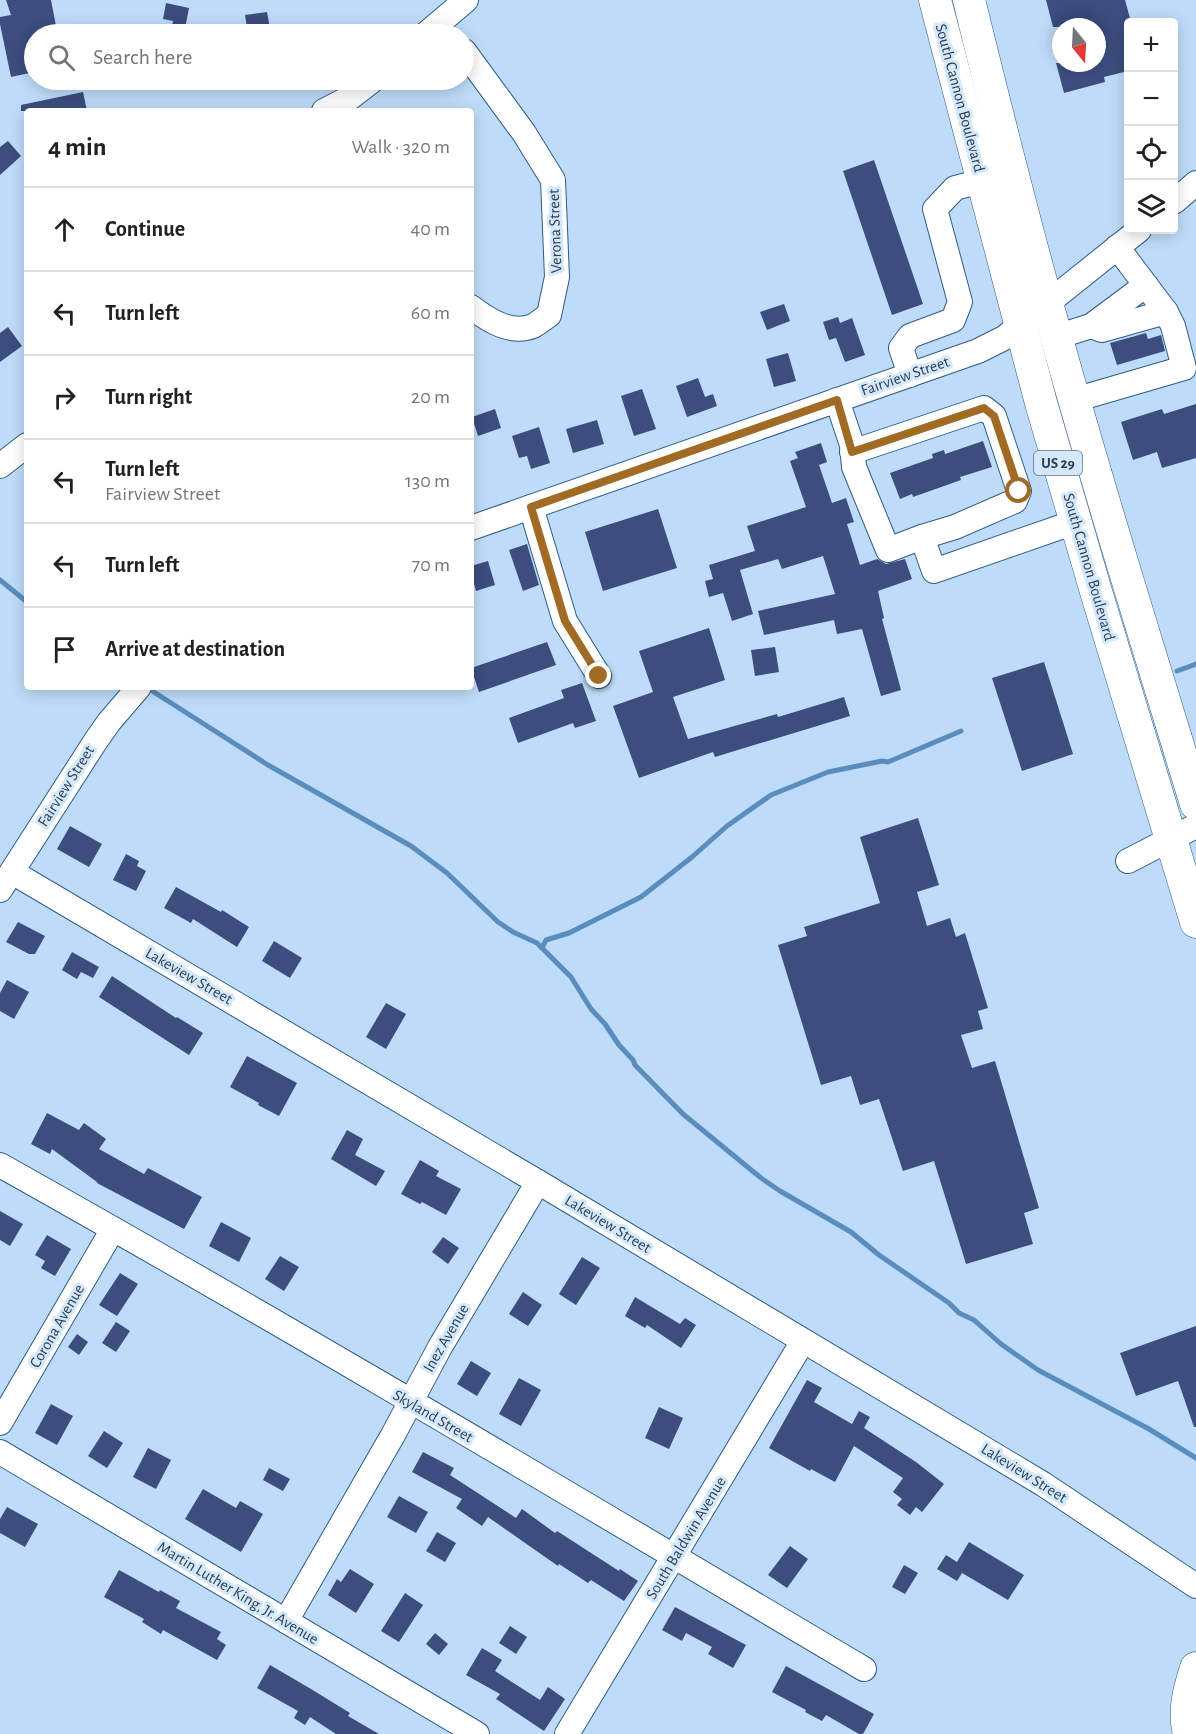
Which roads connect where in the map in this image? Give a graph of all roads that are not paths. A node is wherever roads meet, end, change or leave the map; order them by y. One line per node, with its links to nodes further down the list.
1 (466, 0): 4 (street)
2 (934, 0): 8 (main road, South Cannon Boulevard / US 29)
3 (969, 0): 14 (main road, South Cannon Boulevard / US 29)
4 (445, 24)
5 (474, 65): 15 (street, Verona Street)
6 (360, 90): 7 (street)
7 (330, 108)
8 (982, 181): 17 (main road, South Cannon Boulevard / US 29); 20 (street)
9 (1196, 183): 10 (street)
10 (1178, 198)
11 (1134, 234): 12 (street, Fairview Street)
12 (1117, 248): 13 (street); 14 (street, Fairview Street)
13 (1146, 285): 16 (street); 18 (street)
14 (1047, 304): 17 (street, Fairview Street); 19 (main road, South Cannon Boulevard / US 29)
15 (474, 309)
16 (1166, 312): 18 (street); 22 (street)
17 (1020, 325): 20 (street, Fairview Street); 27 (main road, South Cannon Boulevard / US 29)
18 (1091, 326): 19 (street)
19 (1056, 337): 22 (main road, South Cannon Boulevard / US 29)
20 (910, 375): 21 (street, Fairview Street)
21 (837, 400): 24 (street); 26 (street, Fairview Street)
22 (1074, 400): 32 (main road, South Cannon Boulevard / US 29)
23 (24, 447): 25 (street)
24 (852, 452): 29 (street); 29 (street)
25 (0, 466)
26 (531, 507): 28 (street, Fairview Street); 30 (street)
27 (1076, 522): 29 (street); 33 (main road, South Cannon Boulevard / US 29)
28 (474, 527)
29 (922, 537)
30 (599, 676)
31 (136, 690): 35 (street, Fairview Street)
32 (1196, 804)
33 (1183, 833): 34 (street); 36 (main road, South Cannon Boulevard / US 29)
34 (1128, 861)
35 (6, 881): 38 (street, Lakeview Street)
36 (1196, 922)
37 (0, 1166): 39 (street, Skyland Street)
38 (538, 1182): 40 (street, Lakeview Street); 41 (street, Inez Avenue)
39 (113, 1229): 41 (street, Skyland Street); 42 (street, Corona Avenue)
40 (803, 1341): 44 (street, South Baldwin Avenue); 45 (street, Lakeview Street)
41 (410, 1402): 44 (street, Skyland Street); 46 (street, Inez Avenue)
42 (0, 1423)
43 (0, 1452): 46 (street, Martin Luther King, Jr. Avenue)
44 (675, 1556): 48 (street, Skyland Street); 51 (street, South Baldwin Avenue)
45 (1196, 1586)
46 (286, 1621): 50 (street, Martin Luther King, Jr. Avenue)
47 (1196, 1668): 49 (main road)
48 (864, 1669)
49 (1192, 1688): 52 (main road)
50 (477, 1734)
51 (567, 1734)
52 (1189, 1734)

